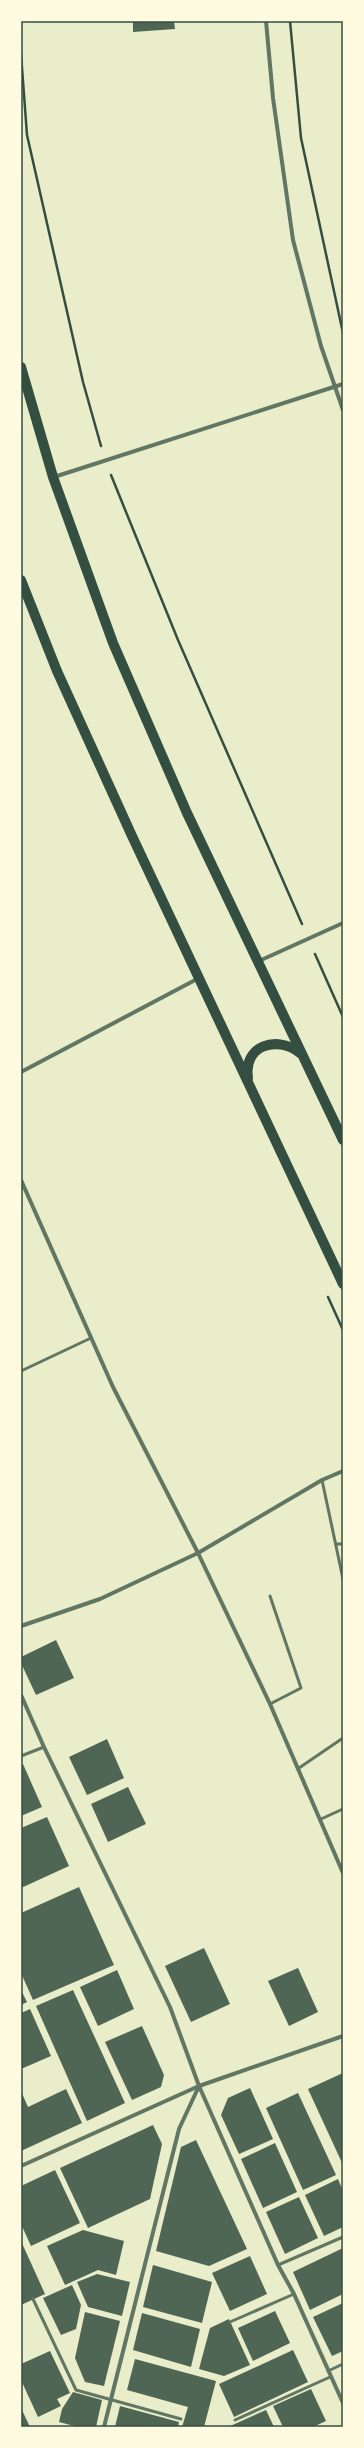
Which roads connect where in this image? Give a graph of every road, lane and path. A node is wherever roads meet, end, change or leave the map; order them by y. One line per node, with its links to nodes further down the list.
1 (266, 21): 7 (street)
2 (290, 21): 4 (path)
3 (21, 54): 9 (path)
4 (343, 333)
5 (21, 367): 10 (main road)
6 (343, 384): 7 (street)
7 (335, 387): 8 (street); 9 (street)
8 (343, 410)
9 (105, 460): 10 (street); 13 (path)
10 (53, 477): 14 (main road)
11 (21, 580): 15 (main road)
12 (343, 923): 13 (street)
13 (309, 939): 14 (street); 16 (path)
14 (259, 961): 17 (main road)
15 (200, 977): 18 (street); 19 (main road)
16 (343, 1017)
17 (306, 1061): 19 (main road); 20 (main road)
18 (21, 1072)
19 (249, 1082): 22 (main road)
20 (343, 1140)
21 (21, 1180): 23 (street)
22 (343, 1284)
23 (91, 1338): 24 (lane); 29 (street)
24 (21, 1371)
25 (343, 1471): 26 (street)
26 (322, 1480): 27 (lane); 29 (street)
27 (336, 1544): 28 (lane); 30 (lane)
28 (343, 1544)
29 (198, 1553): 32 (street); 34 (street)
30 (343, 1579)
31 (270, 1596): 34 (lane)
32 (21, 1626)
33 (21, 1695): 36 (street)
34 (270, 1704): 38 (street)
35 (343, 1738): 38 (lane)
36 (44, 1746): 37 (lane); 43 (street)
37 (21, 1756)
38 (300, 1768): 40 (street)
39 (343, 1809): 40 (lane)
40 (321, 1819): 41 (street)
41 (343, 1873)
42 (343, 2036): 43 (street)
43 (199, 2086): 44 (street); 46 (street); 53 (street)
44 (21, 2166)
45 (343, 2237): 46 (lane)
46 (278, 2265): 47 (street)
47 (294, 2294): 49 (lane); 51 (street)
48 (33, 2299): 53 (lane)
49 (230, 2322)
50 (343, 2364): 51 (lane)
51 (328, 2371): 52 (street)
52 (330, 2377): 54 (street); 56 (lane)
53 (111, 2400): 55 (lane); 57 (street)
54 (343, 2403)
55 (181, 2419)
56 (235, 2420)
57 (104, 2427)

